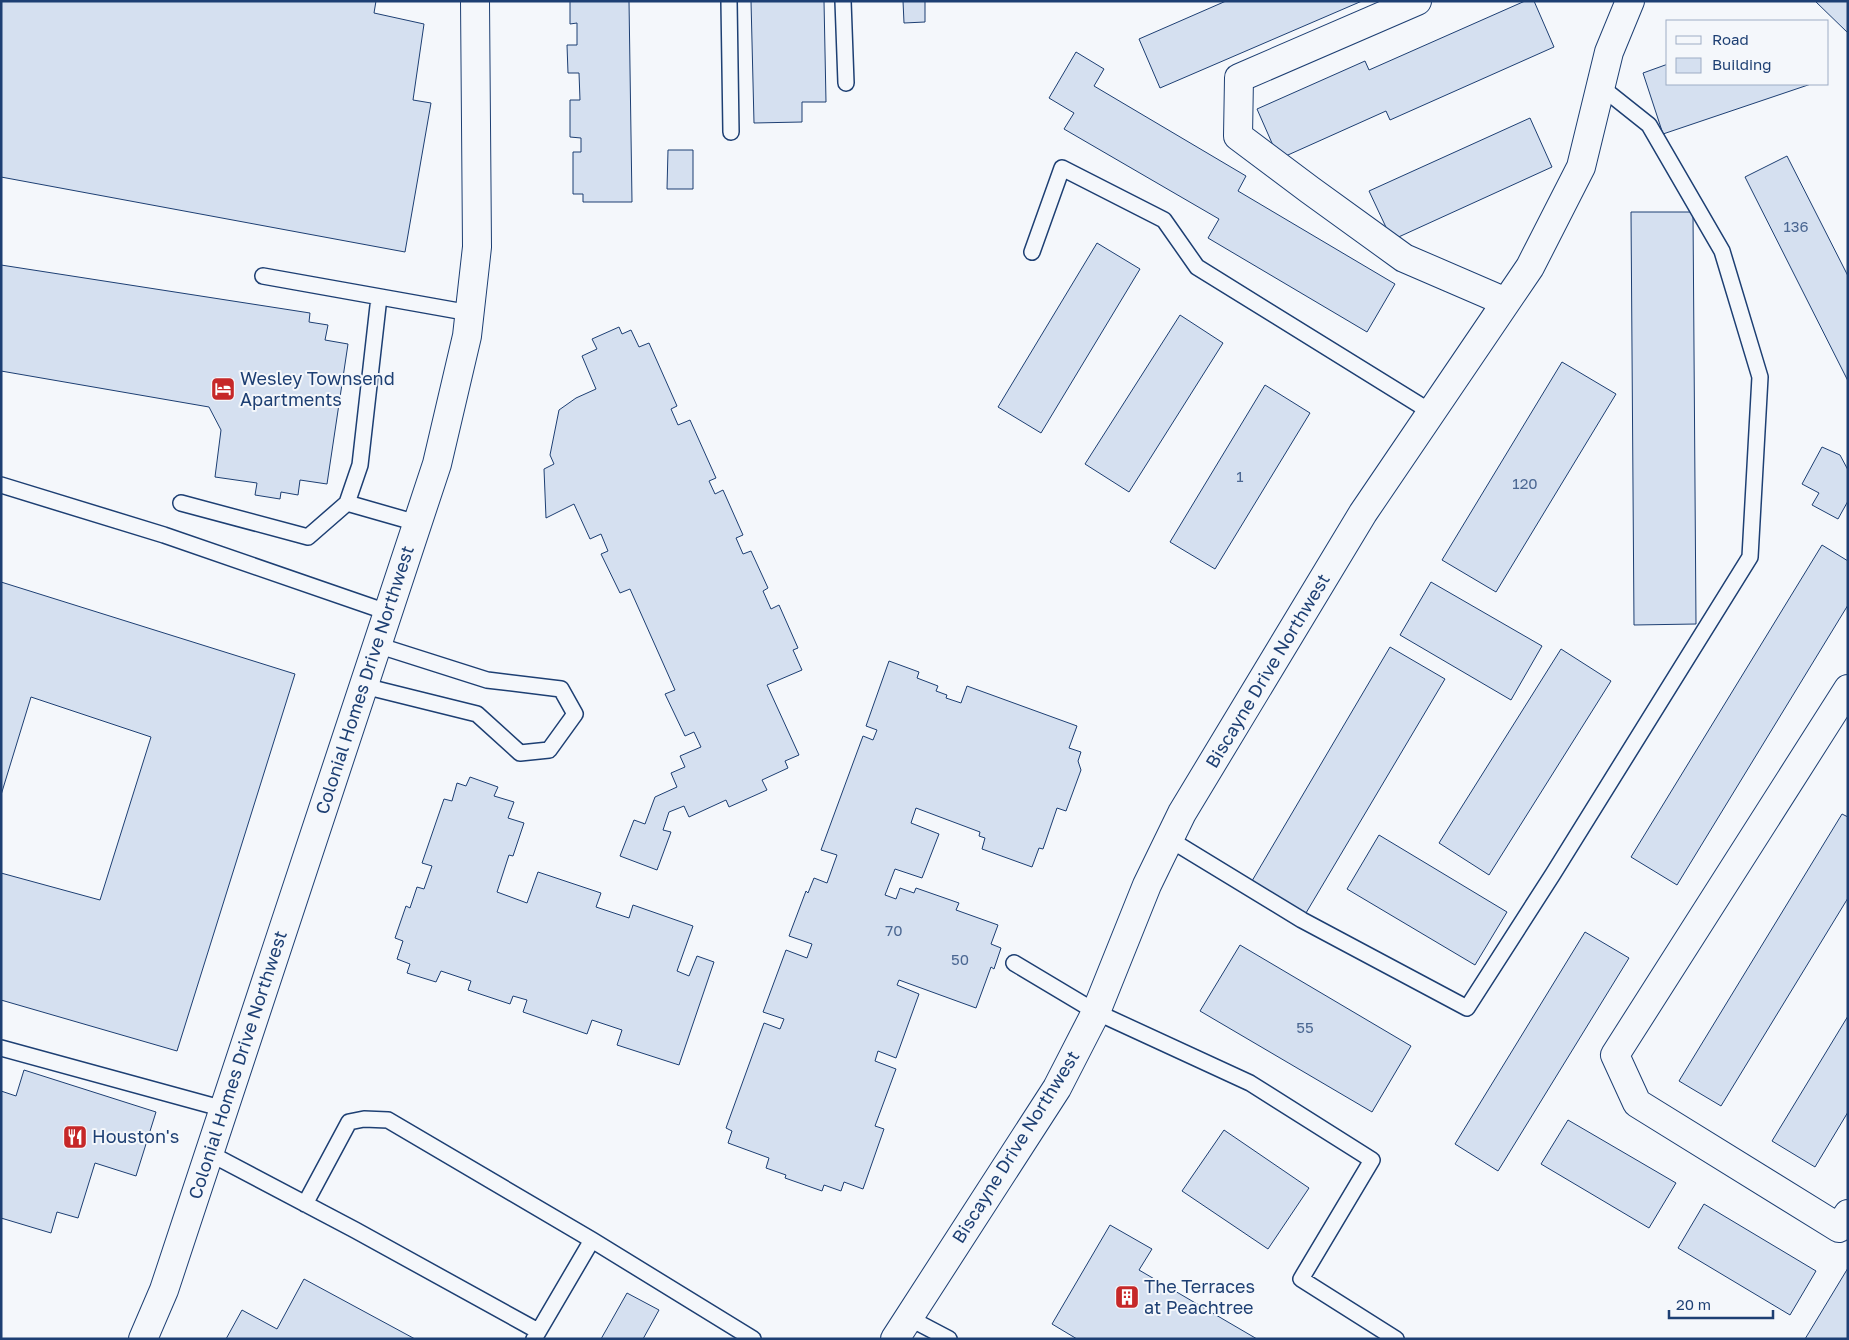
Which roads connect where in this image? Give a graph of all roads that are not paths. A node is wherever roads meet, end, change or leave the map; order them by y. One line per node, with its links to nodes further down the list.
1 (475, 1): 13 (street, Colonial Homes Drive Northwest)
2 (728, 1): 8 (lane)
3 (843, 1): 6 (lane)
4 (1417, 1): 12 (street)
5 (1630, 1): 7 (street, Biscayne Drive Northwest)
6 (846, 83)
7 (1600, 86): 12 (street, Biscayne Drive Northwest); 23 (lane)
8 (731, 132)
9 (1032, 252): 14 (lane)
10 (263, 276): 11 (lane)
11 (379, 296): 13 (lane); 17 (lane)
12 (1506, 302): 14 (street, Biscayne Drive Northwest)
13 (470, 313): 18 (street, Colonial Homes Drive Northwest)
14 (1431, 412): 23 (street, Biscayne Drive Northwest)
15 (1, 485): 19 (lane)
16 (181, 503): 17 (lane)
17 (347, 503): 18 (lane)
18 (417, 523): 19 (street, Colonial Homes Drive Northwest)
19 (387, 612): 20 (street, Colonial Homes Drive Northwest)
20 (377, 645): 21 (street, Colonial Homes Drive Northwest); 21 (lane)
21 (364, 686): 27 (street, Colonial Homes Drive Northwest)
22 (1848, 689): 30 (street)
23 (1169, 839): 25 (street, Biscayne Drive Northwest)
24 (1014, 963): 25 (lane)
25 (1096, 1012): 32 (street, Biscayne Drive Northwest); 37 (lane)
26 (1, 1048): 27 (lane)
27 (224, 1109): 28 (street, Colonial Homes Drive Northwest)
28 (209, 1153): 29 (lane); 34 (street, Colonial Homes Drive Northwest)
29 (305, 1204): 31 (lane); 33 (lane)
30 (1848, 1214)
31 (592, 1240): 33 (lane); 35 (lane)
32 (902, 1328): 36 (lane)
33 (536, 1335)
34 (143, 1339)
35 (753, 1339)
36 (949, 1339)
37 (1396, 1339)

